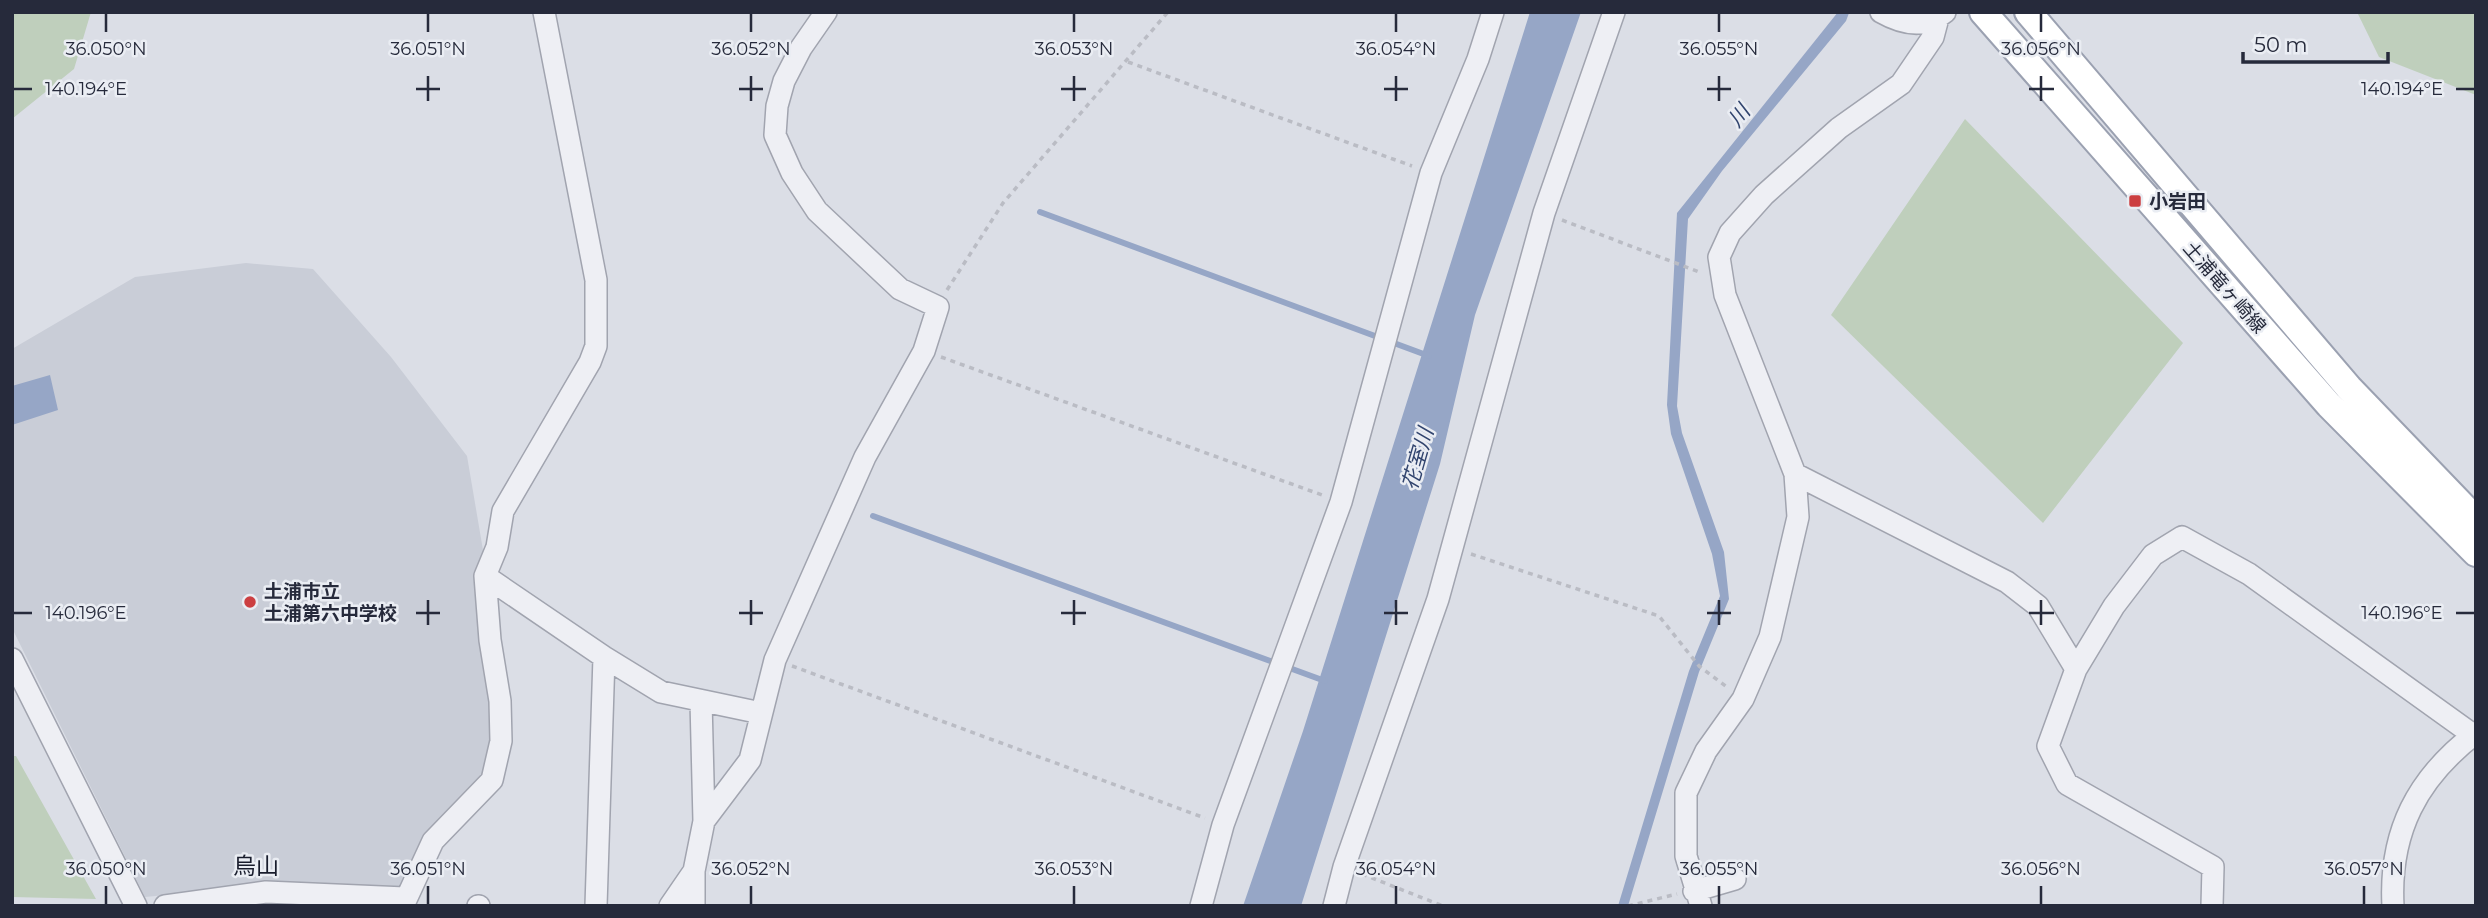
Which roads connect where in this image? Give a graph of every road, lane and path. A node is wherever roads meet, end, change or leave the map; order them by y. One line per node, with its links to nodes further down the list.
1 (544, 12): 21 (street)
2 (826, 12): 14 (street)
3 (1168, 12): 10 (path)
4 (1493, 12): 11 (street)
5 (1614, 12): 12 (street)
6 (1881, 12): 9 (street)
7 (1983, 12): 20 (main road, 土浦竜ヶ崎線)
8 (2028, 12): 18 (main road, 土浦竜ヶ崎線)
9 (1942, 15): 13 (street)
10 (1128, 62): 11 (path); 14 (path)
11 (1431, 173): 17 (street)
12 (1544, 213): 13 (path); 19 (street)
13 (1723, 280): 16 (street)
14 (938, 307): 15 (street)
15 (924, 351): 17 (path); 24 (street)
16 (1795, 474): 25 (street); 26 (street)
17 (1341, 502): 31 (street)
18 (2476, 520)
19 (1453, 548): 26 (path); 32 (street)
20 (2476, 553)
21 (485, 576): 22 (street); 36 (street)
22 (604, 657): 27 (street); 39 (street)
23 (12, 659): 37 (street)
24 (775, 660): 28 (street); 31 (path)
25 (2076, 669): 29 (street); 46 (street)
26 (1743, 699): 35 (street)
27 (702, 701): 28 (street); 30 (street)
28 (761, 713): 30 (street)
29 (2475, 735): 47 (street)
30 (704, 821): 33 (street)
31 (1223, 825): 42 (street)
32 (1344, 867): 43 (street); 44 (path)
33 (694, 871): 40 (street); 41 (street)
34 (1735, 879): 35 (street)
35 (1697, 898): 45 (path)
36 (404, 902): 38 (street)
37 (136, 906)
38 (165, 906)
39 (596, 906)
40 (670, 906)
41 (694, 906)
42 (1201, 906)
43 (1334, 906)
44 (1443, 906)
45 (1628, 906)
46 (2212, 906)
47 (2393, 906)

